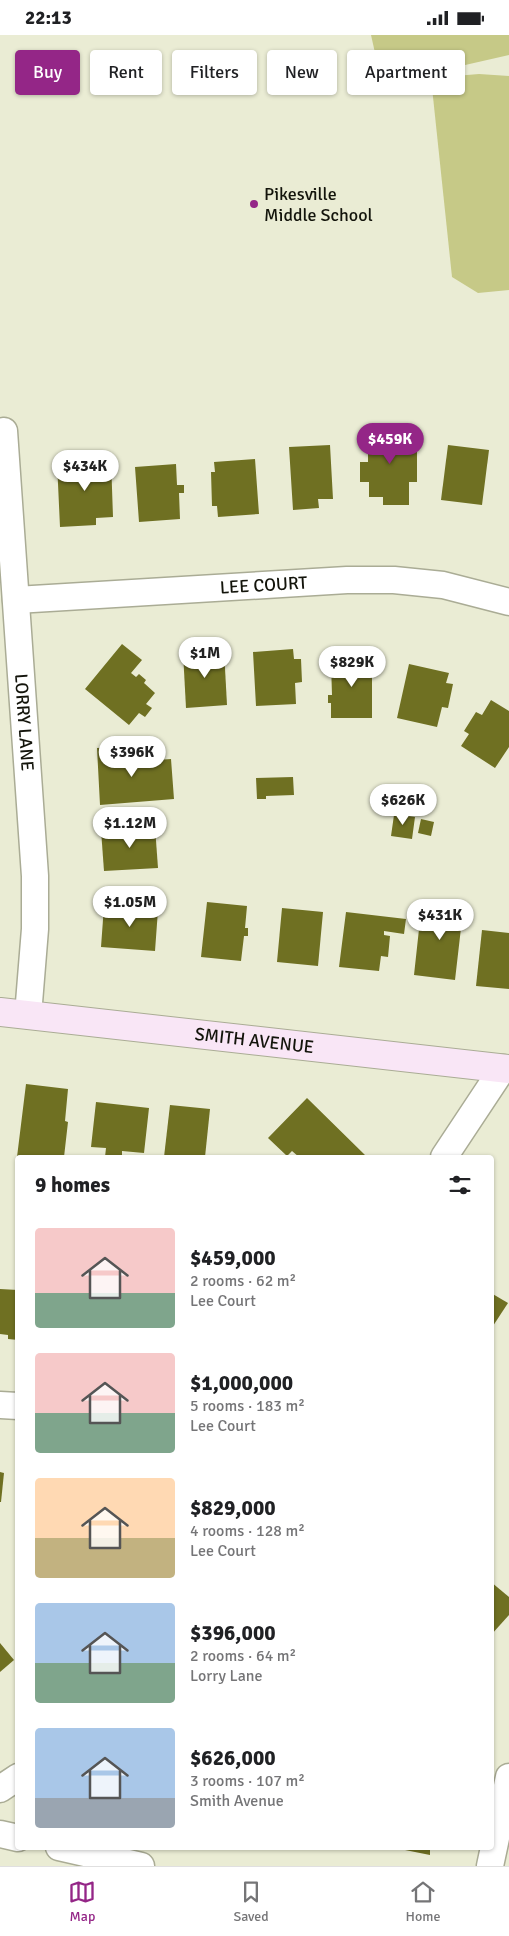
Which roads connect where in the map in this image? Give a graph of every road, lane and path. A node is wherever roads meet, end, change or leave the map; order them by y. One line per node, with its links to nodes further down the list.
1 (4, 431): 2 (street, LORRY LANE)
2 (16, 600): 3 (street, LEE COURT); 5 (street, LORRY LANE)
3 (509, 602)
4 (0, 1012): 5 (main road, SMITH AVENUE)
5 (28, 1015): 6 (main road, SMITH AVENUE)
6 (506, 1068): 7 (street)
7 (445, 1155)
8 (0, 1405): 9 (street)
9 (15, 1406)
10 (509, 1777): 15 (street)
11 (15, 1779): 12 (street)
12 (0, 1789)
13 (0, 1834): 14 (street)
14 (15, 1837)
15 (494, 1847)
16 (72, 1850): 18 (street)
17 (493, 1850): 19 (street)
18 (141, 1866)
19 (490, 1866)

